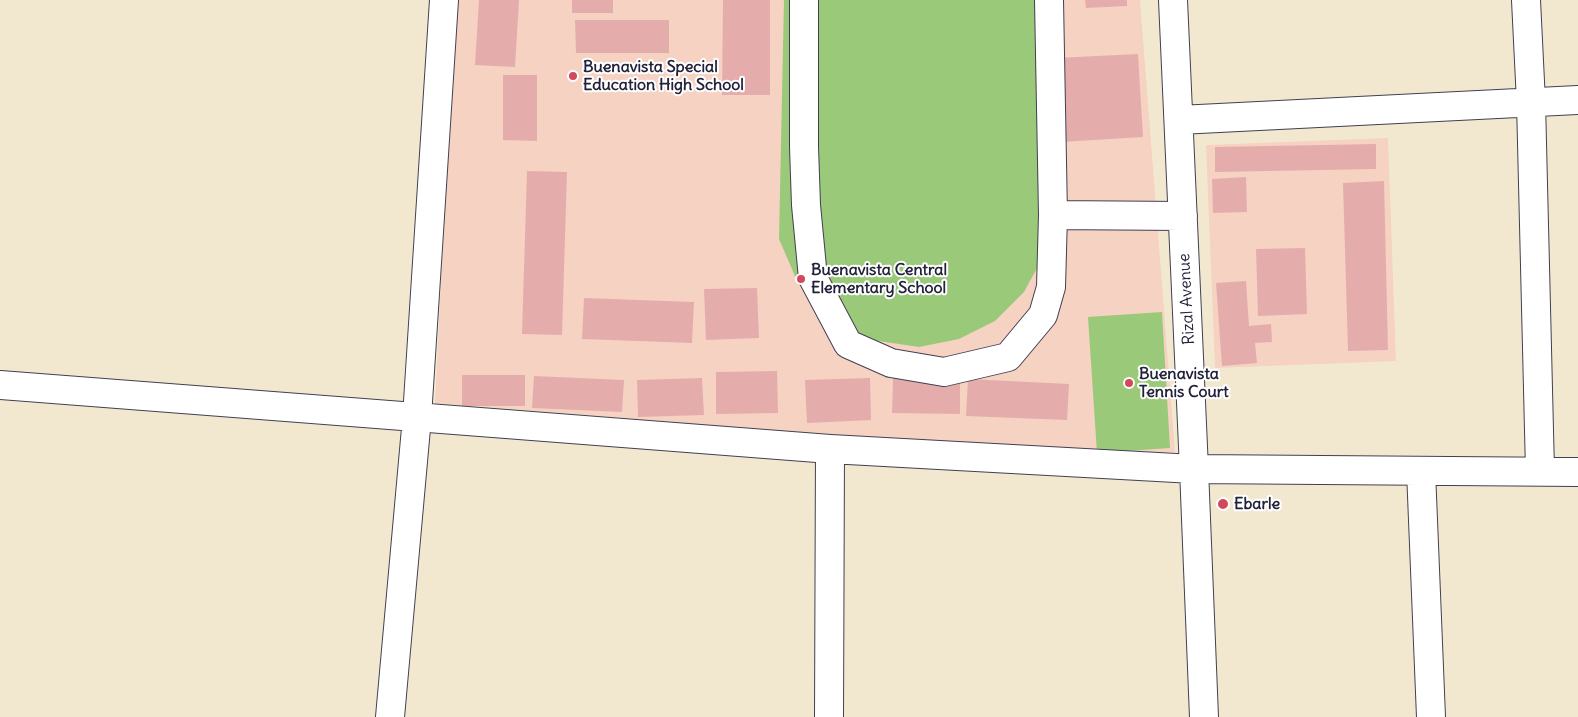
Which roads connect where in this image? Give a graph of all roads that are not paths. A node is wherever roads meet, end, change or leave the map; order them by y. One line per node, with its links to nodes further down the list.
1 (444, 0): 12 (street)
2 (804, 0): 9 (street)
3 (1050, 0): 9 (street)
4 (1173, 0): 8 (street, Rizal Avenue)
5 (1526, 0): 7 (street)
6 (1578, 100): 7 (street)
7 (1532, 102): 8 (street); 16 (street)
8 (1178, 120): 10 (street, Rizal Avenue)
9 (1053, 215): 10 (street)
10 (1183, 216): 14 (street, Rizal Avenue)
11 (0, 385): 12 (street)
12 (417, 417): 13 (street); 18 (street)
13 (830, 448): 14 (street); 19 (street)
14 (1194, 469): 15 (street); 20 (street, Rizal Avenue)
15 (1421, 472): 16 (street); 21 (street)
16 (1540, 472): 17 (street)
17 (1578, 472)
18 (390, 717)
19 (830, 717)
20 (1204, 717)
21 (1431, 717)

